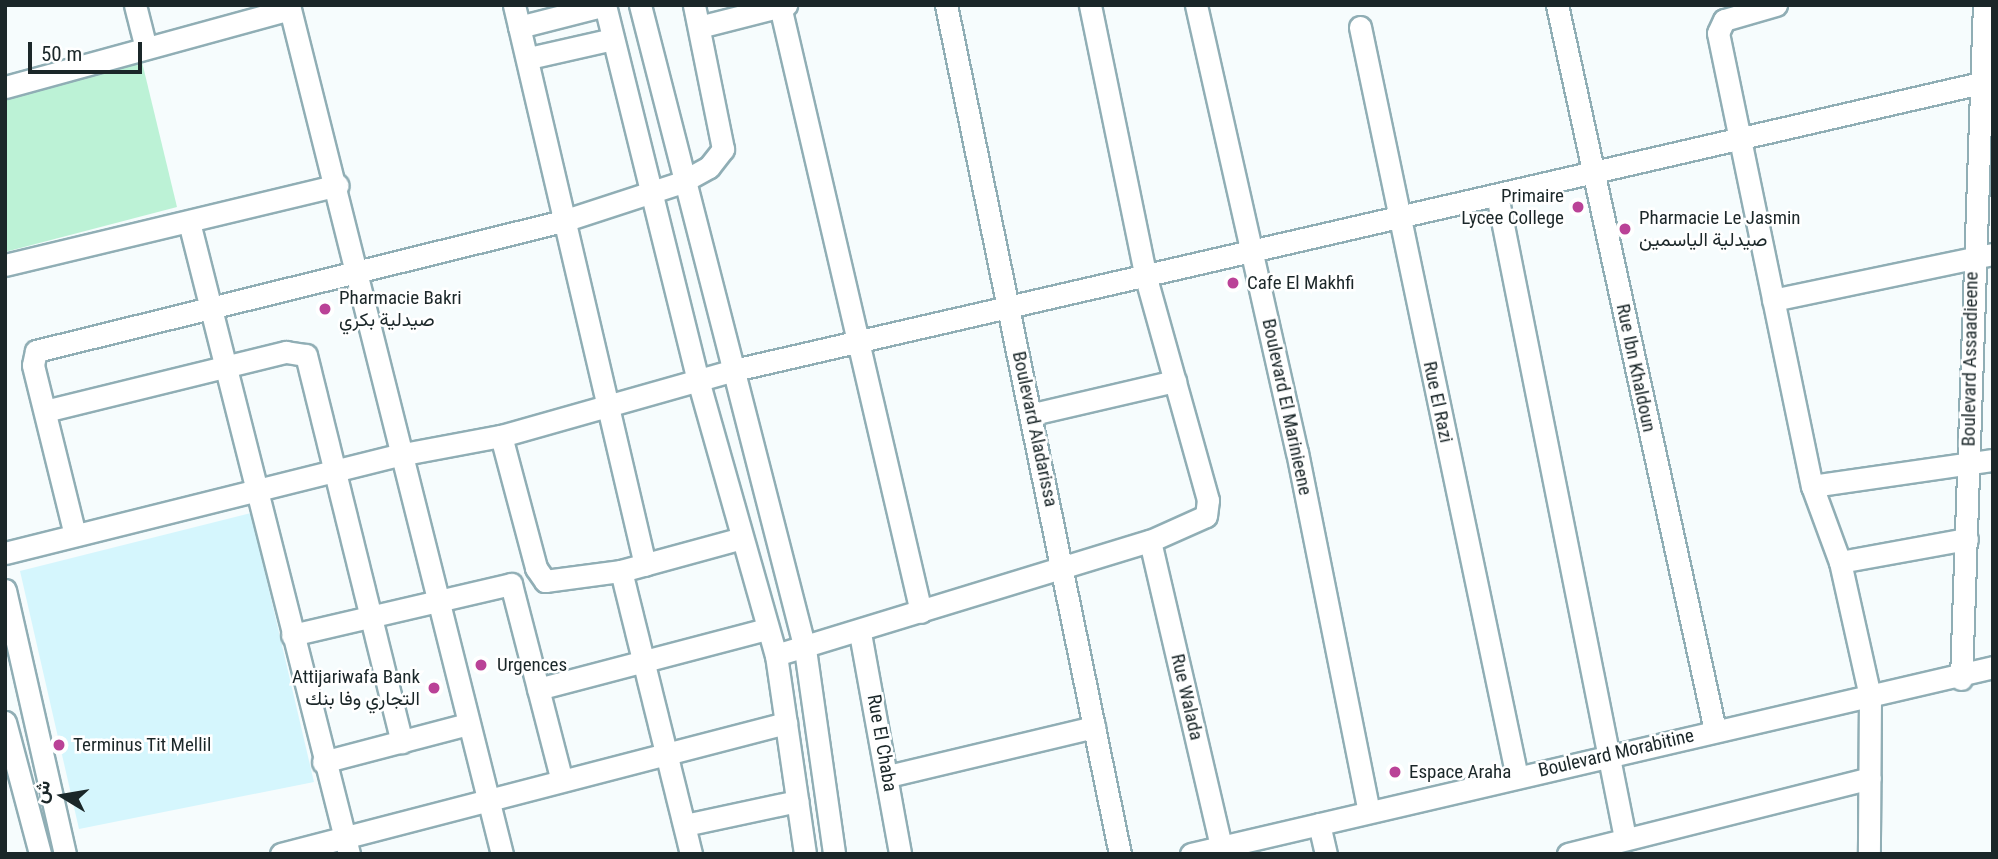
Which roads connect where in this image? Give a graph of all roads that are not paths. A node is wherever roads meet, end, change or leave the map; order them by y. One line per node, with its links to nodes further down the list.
1 (135, 5): 18 (street)
2 (514, 5): 14 (street)
3 (605, 5): 14 (street); 17 (street)
4 (640, 5): 25 (street)
5 (694, 5): 15 (street)
6 (946, 5): 39 (street, Boulevard Aladarissa)
7 (1090, 5): 36 (street)
8 (1196, 5): 32 (street, Boulevard El Marinieene)
9 (1558, 5): 24 (street, Rue Ibn Khaldoun)
10 (1776, 5): 22 (street)
11 (1984, 5): 20 (street, Boulevard Assaadieene)
12 (783, 6): 15 (street); 40 (street)
13 (289, 7): 18 (street); 26 (street)
14 (519, 27): 19 (street)
15 (699, 27): 25 (street)
16 (1360, 27): 29 (street, Rue El Razi)
17 (613, 39): 19 (street); 27 (street)
18 (146, 48): 21 (street)
19 (528, 58): 30 (street)
20 (1986, 82): 22 (street); 23 (street, Boulevard Assaadieene)
21 (5, 87)
22 (1739, 139): 24 (street); 37 (street)
23 (1985, 144): 33 (street, Boulevard Assaadieene)
24 (1593, 173): 28 (street); 82 (street, Rue Ibn Khaldoun)
25 (682, 182): 27 (street); 42 (street)
26 (337, 185): 31 (street); 35 (street)
27 (652, 192): 30 (street); 43 (street)
28 (1497, 195): 29 (street); 85 (street)
29 (1399, 218): 32 (street); 88 (street, Rue El Razi)
30 (563, 221): 35 (street); 45 (street)
31 (189, 222): 34 (street); 38 (street)
32 (1253, 250): 36 (street); 94 (street, Boulevard El Marinieene)
33 (1982, 255): 37 (street); 50 (street, Boulevard Assaadieene)
34 (5, 265)
35 (358, 270): 38 (street); 49 (street)
36 (1146, 278): 39 (street); 44 (street)
37 (1773, 300): 53 (street)
38 (211, 307): 41 (street); 46 (street)
39 (1009, 308): 40 (street); 47 (street, Boulevard Aladarissa)
40 (863, 345): 42 (street); 66 (street)
41 (225, 366): 46 (street); 52 (street); 54 (street)
42 (730, 371): 43 (street); 71 (street)
43 (698, 380): 45 (street); 56 (street)
44 (1175, 382): 47 (street); 58 (street)
45 (606, 404): 48 (street); 61 (street)
46 (45, 411): 55 (street)
47 (1033, 414): 62 (street, Boulevard Aladarissa)
48 (501, 436): 49 (street); 63 (street)
49 (399, 455): 52 (street); 65 (street)
50 (1968, 459): 51 (street); 53 (street); 57 (street, Boulevard Assaadieene)
51 (1993, 460)
52 (333, 471): 54 (street); 67 (street)
53 (1812, 486): 60 (street)
54 (256, 491): 55 (street); 70 (street)
55 (75, 535): 59 (street)
56 (742, 538): 61 (street); 68 (street)
57 (1967, 539): 60 (street); 75 (street, Boulevard Assaadieene)
58 (1150, 541): 62 (street); 99 (street, Rue Walada)
59 (5, 553)
60 (1840, 562): 77 (street)
61 (645, 565): 63 (street)
62 (1063, 566): 66 (street); 81 (street, Boulevard Aladarissa)
63 (621, 571): 73 (street)
64 (5, 590): 101 (street)
65 (437, 602): 67 (street); 76 (street); 80 (street)
66 (921, 612): 69 (street)
67 (370, 617): 70 (street); 83 (street)
68 (767, 629): 72 (street); 73 (street)
69 (860, 633): 71 (street); 87 (street, Rue El Chaba)
70 (292, 635): 86 (street)
71 (805, 649): 72 (street); 106 (street)
72 (776, 655): 79 (street)
73 (642, 662): 76 (street); 84 (street)
74 (1993, 667): 75 (street)
75 (1961, 679): 77 (street, Boulevard Morabitine)
76 (537, 689): 89 (street)
77 (1870, 696): 82 (street, Boulevard Morabitine); 90 (street)
78 (5, 722): 92 (street)
79 (786, 723): 84 (street); 93 (street)
80 (468, 724): 83 (street); 91 (street)
81 (1094, 727): 87 (street); 108 (street, Boulevard Aladarissa)
82 (1714, 730): 85 (street, Boulevard Morabitine)
83 (402, 741): 86 (street)
84 (666, 752): 89 (street); 96 (street)
85 (1613, 754): 88 (street, Boulevard Morabitine); 97 (street)
86 (323, 762): 98 (street)
87 (888, 776): 107 (street, Rue El Chaba)
88 (1517, 777): 94 (street, Boulevard Morabitine)
89 (561, 778): 91 (street)
90 (1870, 778): 97 (street); 112 (street)
91 (487, 796): 98 (street); 103 (street)
92 (15, 797): 100 (street)
93 (797, 801): 96 (street); 105 (street)
94 (1369, 811): 95 (street, Boulevard Morabitine)
95 (1319, 824): 99 (street, Boulevard Morabitine); 110 (street)
96 (685, 825): 104 (street)
97 (1625, 838): 111 (street)
98 (347, 845): 102 (street)
99 (1223, 850): 109 (street, Boulevard Morabitine)
100 (40, 854)
101 (65, 854)
102 (281, 854)
103 (502, 854)
104 (691, 854)
105 (805, 854)
106 (834, 854)
107 (900, 854)
108 (1120, 854)
109 (1191, 854)
110 (1326, 854)
111 (1568, 854)
112 (1869, 854)

